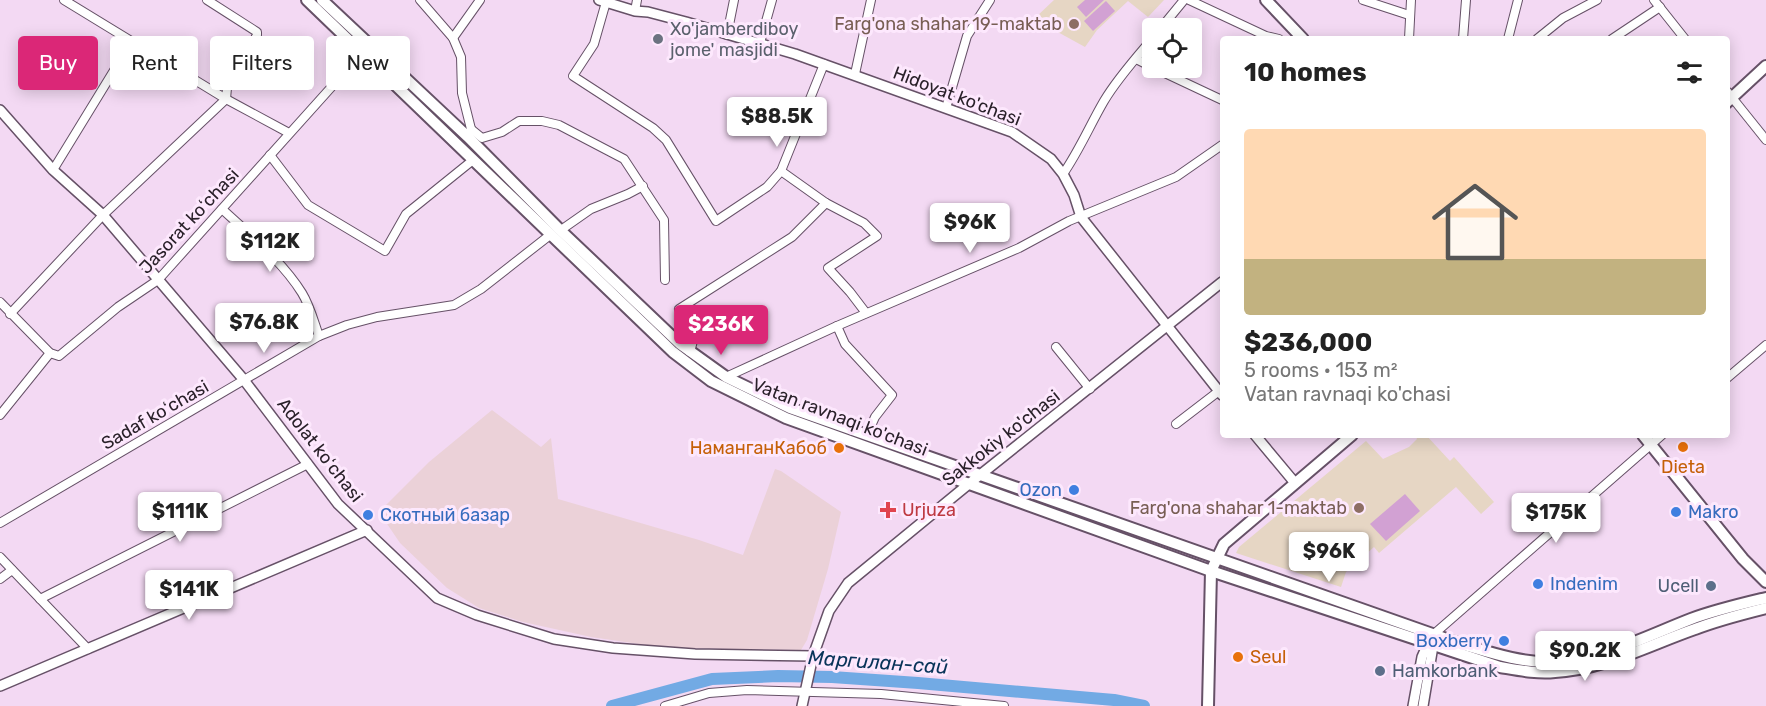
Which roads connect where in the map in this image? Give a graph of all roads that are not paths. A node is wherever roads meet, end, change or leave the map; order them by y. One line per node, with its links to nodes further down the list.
1 (64, 0): 25 (street)
2 (207, 0): 49 (street)
3 (307, 0): 26 (main road, Vatan ravnaqi ko'chasi)
4 (322, 0): 55 (main road, Vatan ravnaqi ko'chasi)
5 (420, 0): 35 (street)
6 (480, 0): 35 (street)
7 (637, 0): 21 (street)
8 (734, 0): 24 (street)
9 (772, 0): 36 (street)
10 (871, 0): 42 (street)
11 (990, 0): 52 (street)
12 (1186, 0): 23 (street); 27 (street)
13 (1266, 0): 28 (main road)
14 (1363, 0): 22 (street)
15 (1411, 0): 22 (street)
16 (1466, 0): 30 (street)
17 (1518, 0): 31 (street)
18 (1597, 0): 32 (street)
19 (603, 1): 21 (street, Hidoyat ko'chasi); 61 (street)
20 (1657, 3): 33 (street); 34 (street)
21 (635, 11): 24 (street, Hidoyat ko'chasi)
22 (1409, 15): 29 (street)
23 (1170, 18)
24 (727, 35): 36 (street, Hidoyat ko'chasi)
25 (124, 36)
26 (344, 36)
27 (1266, 36)
28 (1300, 36)
29 (1409, 36)
30 (1463, 36)
31 (1509, 36)
32 (1541, 36)
33 (1616, 36)
34 (1683, 36)
35 (453, 38): 55 (street)
36 (760, 44): 40 (street, Hidoyat ko'chasi)
37 (1142, 52): 38 (street)
38 (1136, 59): 39 (street); 62 (street)
39 (1142, 62)
40 (824, 64): 42 (street, Hidoyat ko'chasi); 61 (street)
41 (1766, 66): 48 (main road)
42 (855, 74): 52 (street, Hidoyat ko'chasi)
43 (110, 77): 60 (street)
44 (1176, 78): 50 (street)
45 (198, 82): 49 (street)
46 (328, 90): 54 (street, Jasorat koʻchasi)
47 (400, 90): 59 (main road, Vatan ravnaqi ko'chasi)
48 (1730, 95)
49 (226, 99): 54 (street); 66 (street)
50 (1220, 99)
51 (1730, 99): 56 (street)
52 (945, 108): 62 (street, Hidoyat ko'chasi)
53 (0, 110): 60 (street, Adolat koʻchasi)
54 (289, 133): 58 (street, Jasorat koʻchasi)
55 (470, 133): 63 (street); 67 (main road, Vatan ravnaqi ko'chasi)
56 (1766, 140)
57 (1220, 146): 68 (street)
58 (270, 155): 59 (street); 65 (street, Jasorat koʻchasi)
59 (473, 160): 67 (main road, Vatan ravnaqi ko'chasi)
60 (53, 170): 66 (street, Adolat koʻchasi)
61 (781, 171): 64 (street)
62 (1063, 174): 68 (street, Hidoyat ko'chasi)
63 (643, 186): 69 (street, Sadaf koʻchasi); 71 (street)
64 (826, 203): 74 (street); 81 (street)
65 (222, 209): 70 (street, Jasorat koʻchasi); 78 (street)
66 (103, 215): 70 (street, Adolat koʻchasi); 75 (street)
67 (539, 217): 69 (main road, Vatan ravnaqi ko'chasi)
68 (1081, 217): 74 (street); 77 (street, Hidoyat ko'chasi)
69 (555, 233): 78 (street, Sadaf koʻchasi); 81 (main road, Vatan ravnaqi ko'chasi); 99 (main road, Vatan ravnaqi ko'chasi)
70 (158, 280): 82 (street, Jasorat koʻchasi); 85 (street, Adolat koʻchasi)
71 (665, 280)
72 (1220, 284): 77 (street, Sakkokiy ko'chasi)
73 (0, 302): 75 (street)
74 (866, 313): 76 (street)
75 (10, 314): 82 (street)
76 (837, 326): 84 (street); 91 (street)
77 (1167, 327): 86 (street, Sakkokiy ko'chasi); 87 (street, Hidoyat ko'chasi)
78 (319, 336): 85 (street, Sadaf koʻchasi)
79 (1766, 345): 83 (street)
80 (1056, 347): 86 (street)
81 (690, 352): 84 (main road, Vatan ravnaqi ko'chasi)
82 (50, 353): 89 (street, Jasorat koʻchasi)
83 (1730, 376)
84 (726, 377): 91 (main road, Vatan ravnaqi ko'chasi)
85 (244, 380): 97 (street, Adolat koʻchasi); 101 (street, Sadaf koʻchasi)
86 (1090, 389): 98 (street, Sakkokiy ko'chasi)
87 (1220, 392)
88 (1220, 394): 90 (street)
89 (0, 415)
90 (1176, 424)
91 (867, 435): 98 (main road, Vatan ravnaqi ko'chasi)
92 (1258, 438): 100 (street)
93 (1348, 438): 100 (main road)
94 (1646, 438): 96 (main road)
95 (1658, 438): 96 (street)
96 (1651, 444): 108 (main road); 112 (street)
97 (308, 464): 102 (street, Adolat koʻchasi); 109 (street)
98 (980, 475): 99 (street, Sakkokiy ko'chasi); 104 (main road, Vatan ravnaqi ko'chasi)
99 (970, 483): 106 (main road, Vatan ravnaqi ko'chasi); 114 (street, Sakkokiy ko'chasi)
100 (1295, 483): 104 (main road)
101 (0, 523)
102 (367, 530): 113 (street); 114 (street, Adolat koʻchasi)
103 (0, 557): 105 (street)
104 (1215, 558): 106 (main road); 112 (main road)
105 (12, 570): 107 (street); 109 (street)
106 (1211, 571): 112 (main road); 120 (main road)
107 (0, 579)
108 (1766, 582)
109 (40, 598): 113 (street)
110 (1766, 598): 112 (main road)
111 (1766, 609): 112 (main road)
112 (1431, 641): 121 (street); 122 (street)
113 (88, 649): 115 (street)
114 (813, 656): 116 (street, Sakkokiy ko'chasi)
115 (0, 686)
116 (805, 691): 117 (street); 118 (street, Sakkokiy ko'chasi); 119 (street)
117 (665, 706)
118 (802, 706)
119 (1004, 706)
120 (1209, 706)
121 (1413, 706)
122 (1423, 706)

